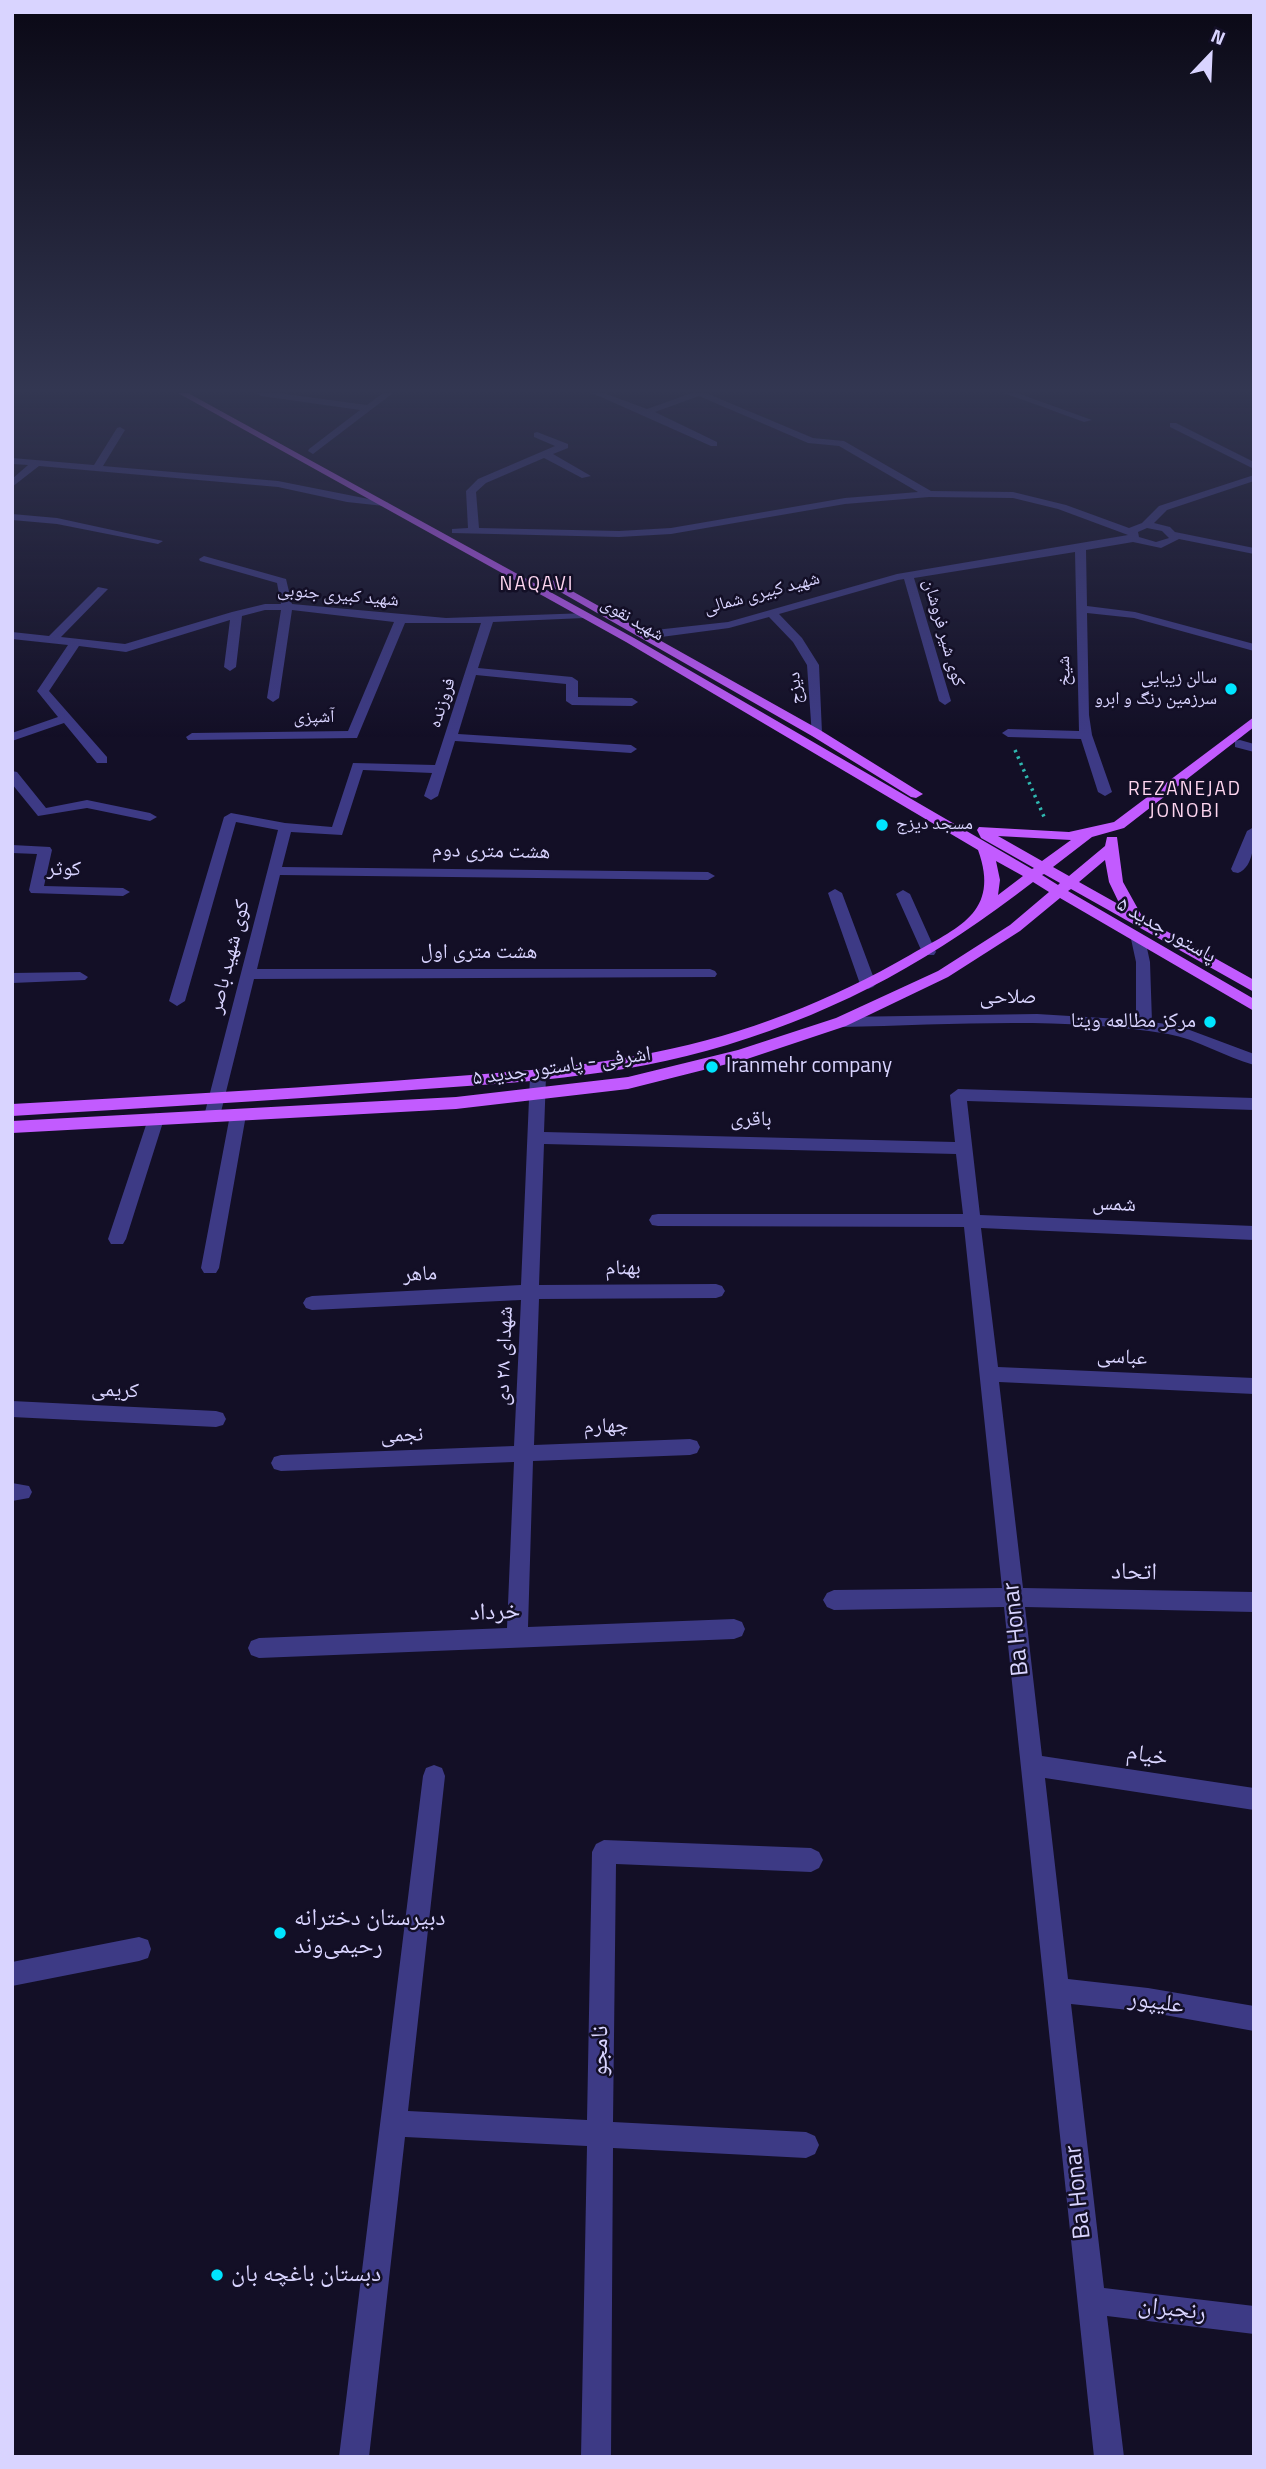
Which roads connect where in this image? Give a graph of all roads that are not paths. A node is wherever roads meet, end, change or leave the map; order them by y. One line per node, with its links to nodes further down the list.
1 (393, 508): 23 (main road, شهید نقوی)
2 (415, 508): 10 (main road, شهید نقوی)
3 (472, 508): 9 (street)
4 (808, 508): 9 (street)
5 (1063, 508): 12 (street)
6 (1163, 508): 8 (street)
7 (12, 517): 13 (street)
8 (1146, 526): 11 (street); 12 (street)
9 (474, 530): 10 (street)
10 (456, 531): 28 (main road, شهید نقوی)
11 (1174, 535): 12 (street); 15 (street)
12 (1133, 536): 14 (street, شهید کبیری شمالی)
13 (159, 541)
14 (1080, 547): 17 (street, شهید کبیری شمالی); 20 (street, شیخ)
15 (1254, 551)
16 (204, 559): 19 (street)
17 (908, 575): 21 (street, شهید کبیری شمالی); 35 (street, کوی شیر فروشان)
18 (102, 589): 29 (street)
19 (287, 607): 22 (street, شهید کبیری جنوبی); 24 (street, شهید کبیری جنوبی); 34 (street)
20 (1081, 609): 31 (street); 41 (street, شیخ)
21 (771, 613): 28 (street, شهید کبیری شمالی); 39 (street, دیزج)
22 (236, 614): 30 (street, شهید کبیری جنوبی); 32 (street)
23 (584, 615): 25 (street, شهید کبیری جنوبی); 57 (main road, شهید نقوی)
24 (401, 619): 25 (street, شهید کبیری جنوبی); 43 (street, آشپزی)
25 (488, 620): 33 (street, فروزنده)
26 (1254, 633): 31 (street)
27 (12, 635): 29 (street, شهید کبیری جنوبی)
28 (646, 635): 39 (main road, شهید نقوی)
29 (52, 638): 30 (street, شهید کبیری جنوبی)
30 (76, 642): 37 (street)
31 (1250, 647)
32 (230, 667)
33 (471, 671): 36 (street); 44 (street, فروزنده)
34 (273, 698)
35 (945, 701)
36 (632, 702)
37 (66, 718): 42 (street); 46 (street)
38 (1254, 720): 52 (main road)
39 (816, 733): 54 (main road, شهید نقوی)
40 (1008, 733): 41 (street)
41 (1086, 735): 49 (street, شیخ)
42 (12, 737)
43 (192, 737)
44 (450, 737): 45 (street); 47 (street, فروزنده)
45 (631, 749)
46 (102, 760)
47 (440, 769): 50 (street, فروزنده); 53 (street)
48 (12, 775): 51 (street)
49 (1105, 792)
50 (431, 796)
51 (150, 817)
52 (1119, 825): 56 (main road); 58 (main road)
53 (285, 827): 61 (street, کوی شهید باصر); 77 (street)
54 (974, 828): 56 (main road); 62 (main road, شهید نقوی)
55 (1254, 831): 60 (street)
56 (1087, 834): 62 (main road, اشرفی - پاستور جدید ۵)
57 (984, 847): 62 (main road, شهید نقوی); 68 (main road)
58 (1111, 848): 64 (main road, اشرفی - پاستور جدید ۵); 69 (main road)
59 (12, 849): 65 (street, کوثر)
60 (1238, 869)
61 (274, 871): 63 (street, هشت متری دوم); 71 (street, کوی شهید باصر)
62 (1036, 872): 64 (main road, شهید نقوی); 68 (main road, اشرفی - پاستور جدید ۵)
63 (708, 876)
64 (1062, 887): 69 (main road, پاستور جدید ۵); 79 (main road, اشرفی - پاستور جدید ۵)
65 (122, 892)
66 (835, 893): 75 (street)
67 (903, 894): 70 (street)
68 (983, 916): 70 (main road, اشرفی - پاستور جدید ۵)
69 (1139, 931): 76 (main road, پاستور جدید ۵); 78 (main road, پاستور جدید ۵); 80 (street)
70 (929, 952): 75 (main road, اشرفی - پاستور جدید ۵)
71 (247, 974): 72 (street, هشت متری اول); 83 (street, کوی شهید باصر)
72 (710, 974)
73 (80, 977): 74 (street)
74 (12, 978)
75 (868, 984): 82 (main road, اشرفی - پاستور جدید ۵)
76 (1254, 988)
77 (177, 1000)
78 (1254, 1006)
79 (841, 1022): 80 (street, صلاحی); 82 (main road, اشرفی - پاستور جدید ۵)
80 (1144, 1026): 81 (street, صلاحی)
81 (1254, 1060)
82 (538, 1085): 83 (main road, اشرفی - پاستور جدید ۵); 86 (main road, اشرفی - پاستور جدید ۵); 90 (street, شهدای ۲۸ دی)
83 (216, 1098): 85 (main road, اشرفی - پاستور جدید ۵); 87 (street, کوی شهید باصر)
84 (1254, 1104): 91 (street, Ba Honar)
85 (12, 1110)
86 (238, 1115): 87 (main road, اشرفی - پاستور جدید ۵); 96 (street)
87 (212, 1116): 88 (main road, اشرفی - پاستور جدید ۵)
88 (156, 1119): 89 (main road, اشرفی - پاستور جدید ۵); 95 (street)
89 (12, 1126)
90 (536, 1138): 91 (street, باقری); 98 (street, شهدای ۲۸ دی)
91 (964, 1148): 93 (street, Ba Honar)
92 (658, 1220): 93 (street, شمس)
93 (972, 1221): 94 (street, شمس); 100 (street, Ba Honar)
94 (1254, 1233)
95 (117, 1239)
96 (210, 1268)
97 (716, 1291): 98 (street, بهنام)
98 (530, 1293): 99 (street, ماهر); 105 (street, شهدای ۲۸ دی)
99 (312, 1303)
100 (989, 1374): 101 (street, عباسی); 107 (street, Ba Honar)
101 (1254, 1387)
102 (12, 1409): 103 (street, کریمی)
103 (216, 1419)
104 (690, 1447): 105 (street, چهارم)
105 (524, 1453): 106 (street, نجمی); 111 (street, شهدای ۲۸ دی)
106 (281, 1463)
107 (1014, 1597): 108 (street, اتحاد); 109 (street, اتحاد); 113 (street, Ba Honar)
108 (834, 1600)
109 (1254, 1602)
110 (734, 1629): 111 (street, خرداد)
111 (517, 1638): 112 (street, خرداد)
112 (259, 1648)
113 (1032, 1765): 115 (street, خیام); 119 (street, Ba Honar)
114 (434, 1776): 121 (street)
115 (1254, 1800)
116 (811, 1860): 122 (street, نامجو)
117 (139, 1948): 118 (street)
118 (12, 1974)
119 (1057, 1990): 120 (street, علیپور); 124 (street, Ba Honar)
120 (1254, 2019)
121 (392, 2123): 122 (street); 126 (street)
122 (600, 2134): 123 (street); 127 (street, نامجو)
123 (806, 2145)
124 (1091, 2300): 125 (street, رنجبران); 128 (street, Ba Honar)
125 (1254, 2320)
126 (354, 2457)
127 (596, 2457)
128 (1108, 2457)

